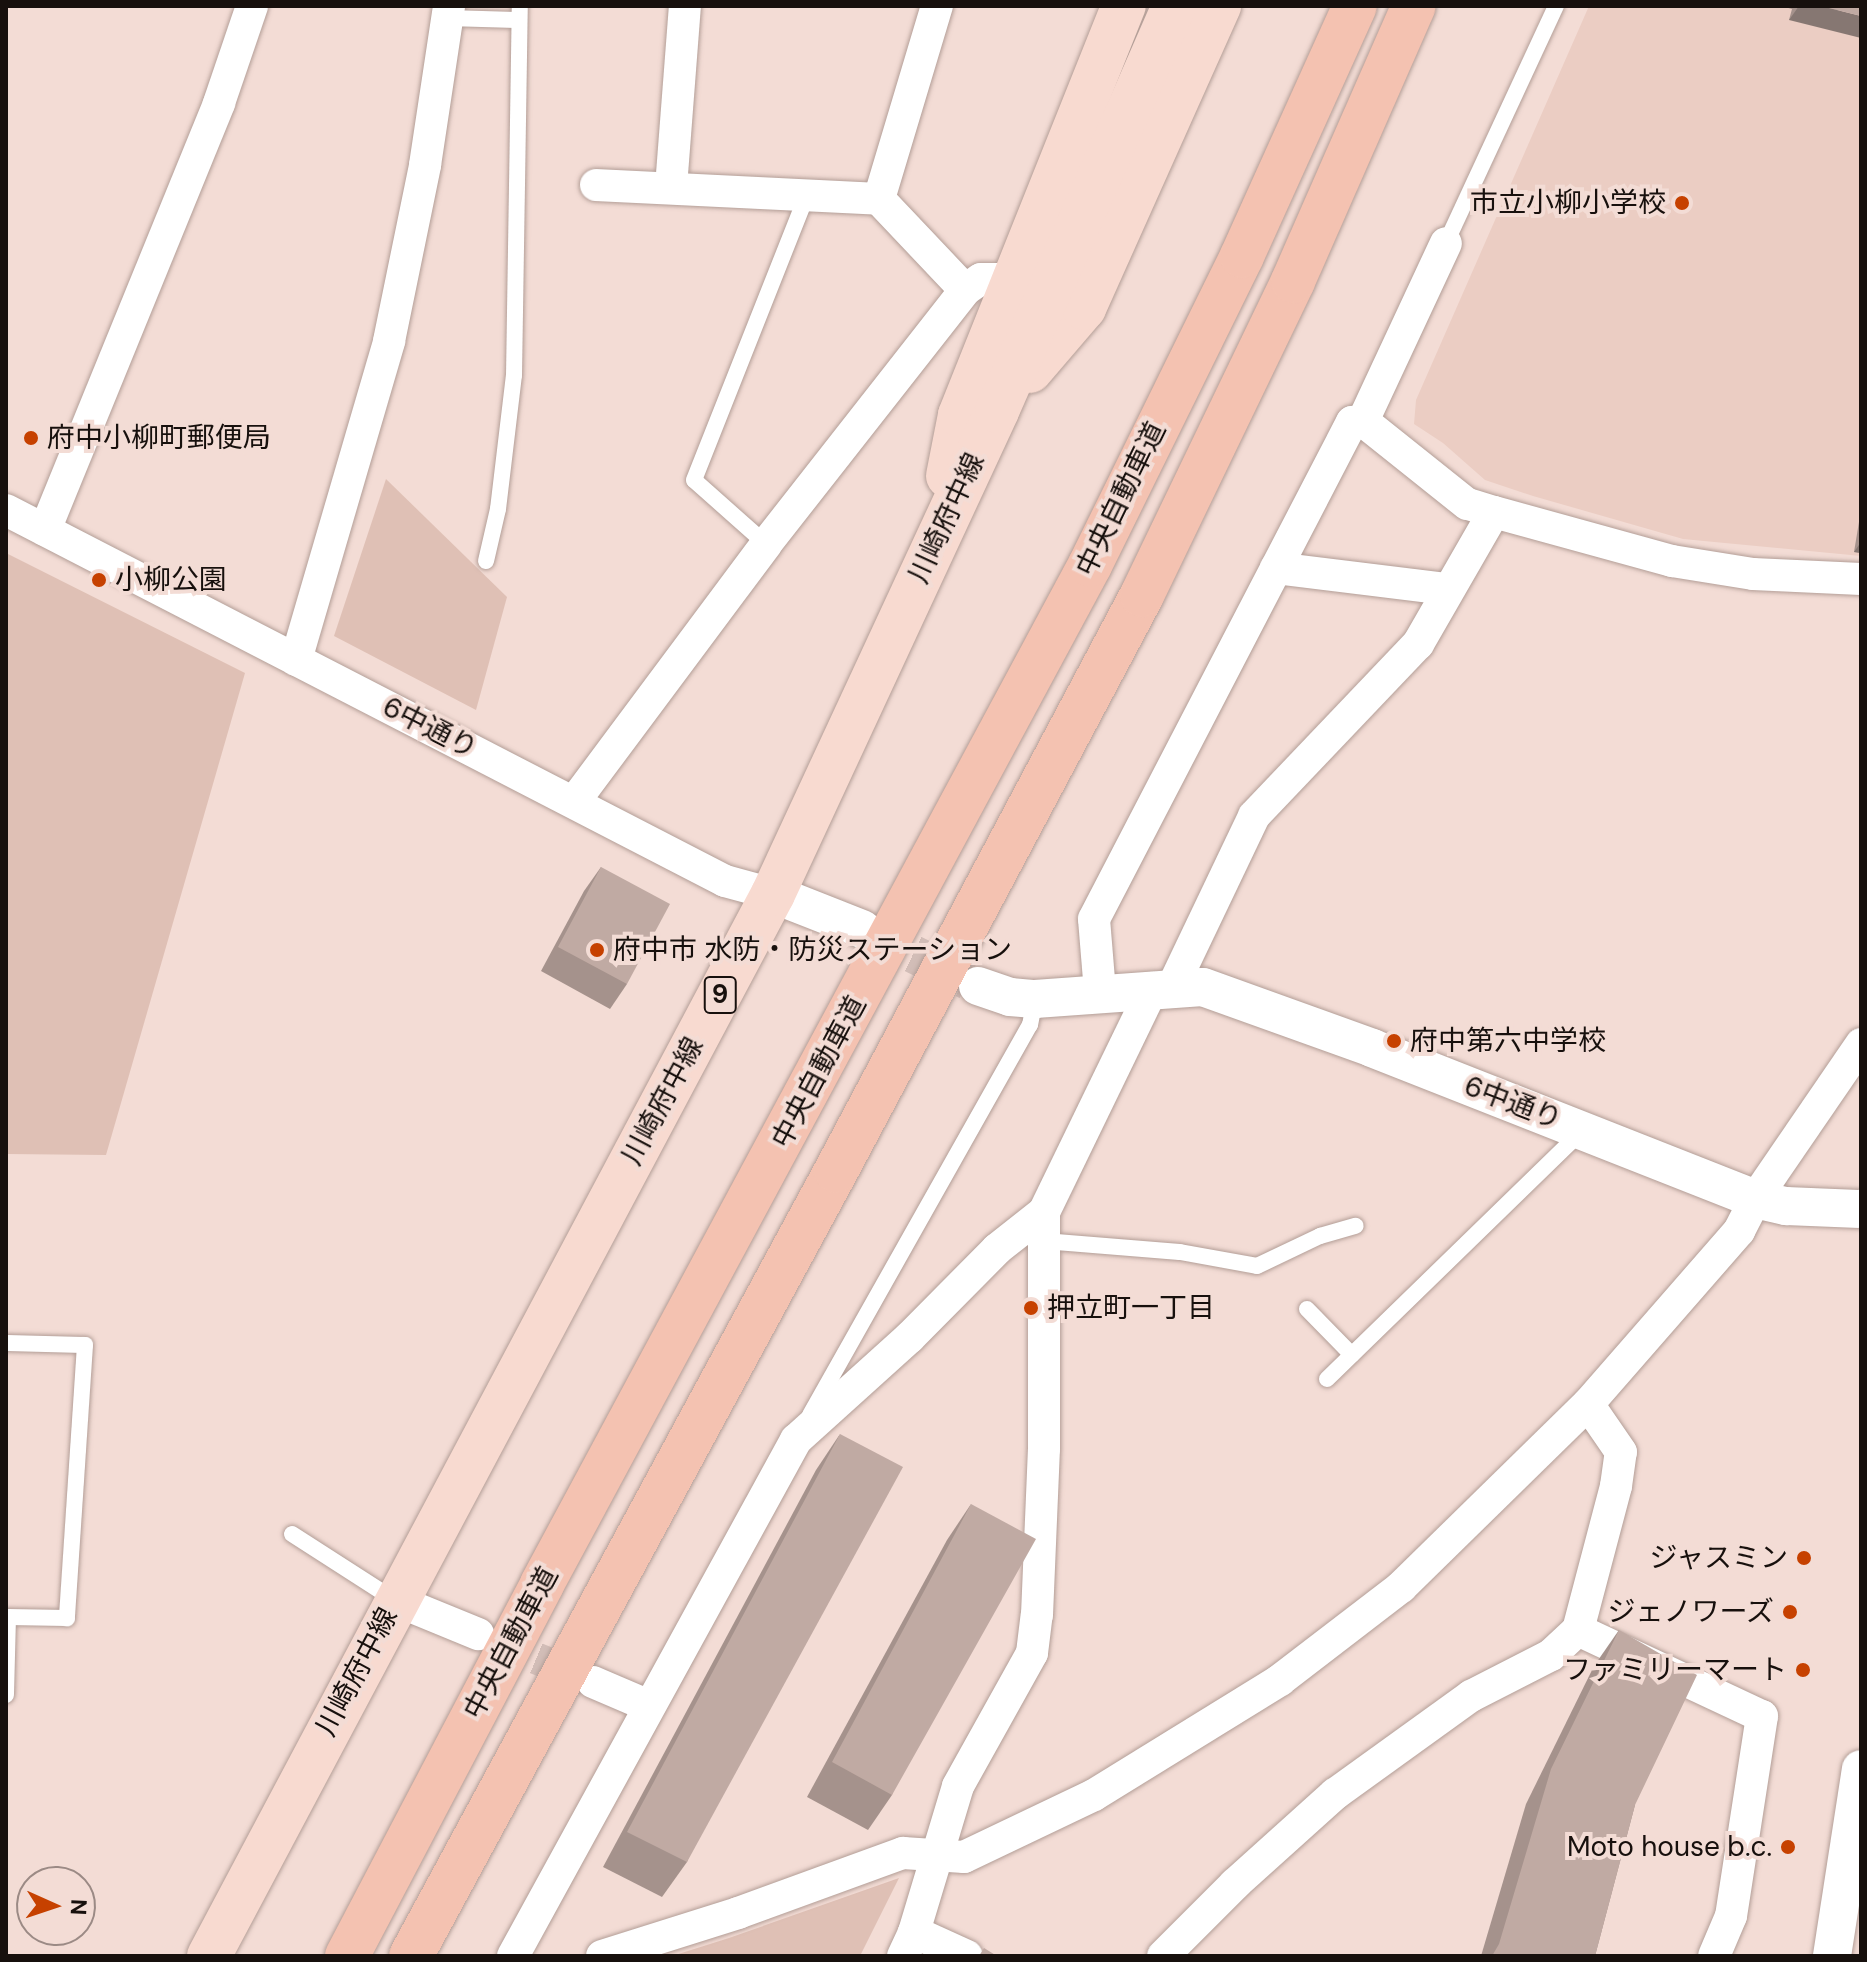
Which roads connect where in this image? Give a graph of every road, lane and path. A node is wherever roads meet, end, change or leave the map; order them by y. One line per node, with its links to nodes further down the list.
1 (252, 6): 23 (street)
2 (685, 6): 13 (street)
3 (937, 6): 15 (street)
4 (1124, 6): 17 (main road)
5 (1174, 6): 19 (main road, 川崎府中線 / 9)
6 (1219, 6): 19 (main road)
7 (1355, 6): 61 (highway, 中央自動車道)
8 (1414, 6): 62 (highway)
9 (1556, 6): 16 (lane)
10 (448, 12): 11 (lane); 30 (street)
11 (519, 13): 26 (lane)
12 (596, 185): 13 (street)
13 (671, 187): 14 (street)
14 (806, 197): 15 (street); 24 (lane)
15 (879, 199): 18 (street)
16 (1446, 243): 20 (street)
17 (1012, 279): 18 (street); 25 (main road)
18 (965, 290): 24 (street)
19 (997, 411): 25 (main road, 川崎府中線 / 9)
20 (1363, 421): 22 (street); 27 (street)
21 (6, 510): 23 (street, 6中通り)
22 (1494, 512): 28 (street); 29 (street)
23 (45, 530): 30 (street, 6中通り)
24 (766, 544): 31 (street)
25 (933, 549): 32 (main road, 川崎府中線 / 9)
26 (486, 561)
27 (1276, 568): 29 (street); 36 (street)
28 (1861, 579)
29 (1448, 589): 35 (street)
30 (296, 660): 31 (street, 6中通り)
31 (574, 802): 32 (street, 6中通り)
32 (773, 894): 33 (street, 6中通り); 51 (main road, 川崎府中線 / 9)
33 (862, 929)
34 (978, 986): 37 (street, 6中通り)
35 (1163, 987): 36 (street, 6中通り); 39 (street, 6中通り); 42 (street)
36 (1100, 992): 37 (street, 6中通り)
37 (1035, 999): 49 (lane)
38 (1861, 1044): 40 (street)
39 (1583, 1130): 40 (street, 6中通り); 46 (lane)
40 (1755, 1199): 41 (street, 6中通り); 48 (street)
41 (1861, 1209)
42 (1044, 1226): 43 (lane); 49 (street); 58 (street)
43 (1356, 1226)
44 (1307, 1309): 46 (lane)
45 (6, 1343): 55 (lane)
46 (1352, 1355): 47 (lane)
47 (1327, 1379)
48 (1588, 1404): 52 (street); 58 (street)
49 (796, 1440): 56 (street)
50 (292, 1534): 51 (lane)
51 (395, 1600): 53 (street); 60 (main road, 川崎府中線 / 9)
52 (1578, 1630): 66 (street); 67 (street)
53 (478, 1634)
54 (593, 1682): 56 (street)
55 (6, 1695)
56 (649, 1706): 63 (street)
57 (1861, 1769): 68 (street)
58 (934, 1856): 59 (street); 64 (street)
59 (908, 1944): 65 (street)
60 (209, 1956)
61 (347, 1956)
62 (411, 1956)
63 (513, 1956)
64 (602, 1956)
65 (967, 1956)
66 (1163, 1956)
67 (1714, 1956)
68 (1832, 1956)

